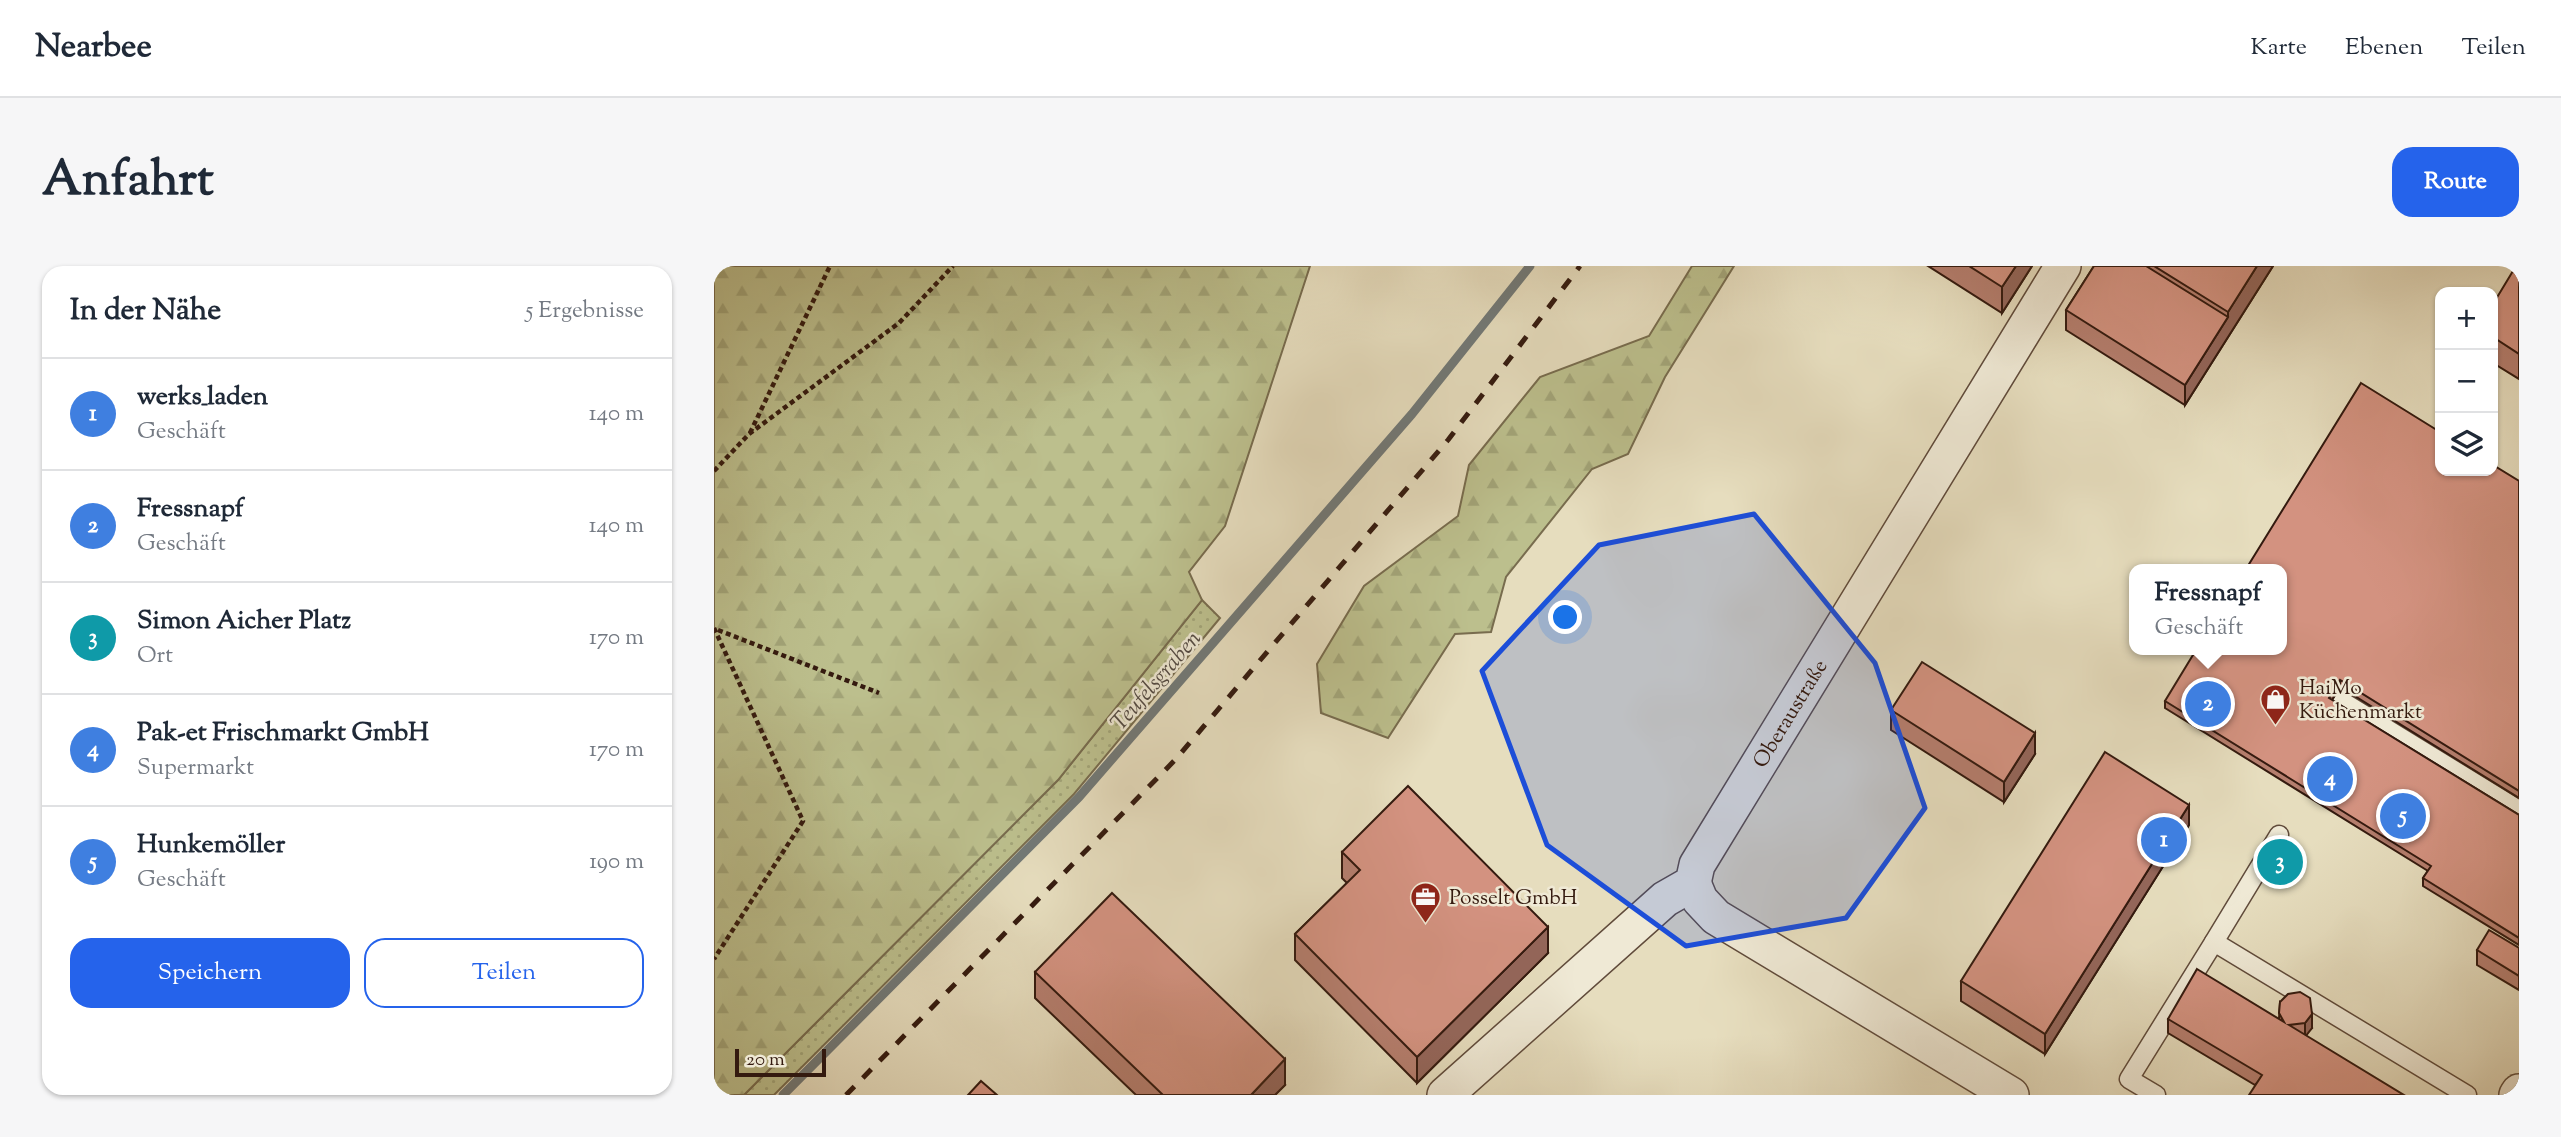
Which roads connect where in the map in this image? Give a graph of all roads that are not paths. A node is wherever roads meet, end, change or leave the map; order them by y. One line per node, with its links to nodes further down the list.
1 (2063, 266): 5 (street, Oberaustraße)
2 (2334, 697): 3 (lane)
3 (2519, 810)
4 (2279, 835): 6 (lane)
5 (1693, 883): 7 (street); 8 (street)
6 (2214, 942): 9 (lane); 10 (lane)
7 (1445, 1095)
8 (2011, 1095)
9 (2156, 1095)
10 (2467, 1095)

